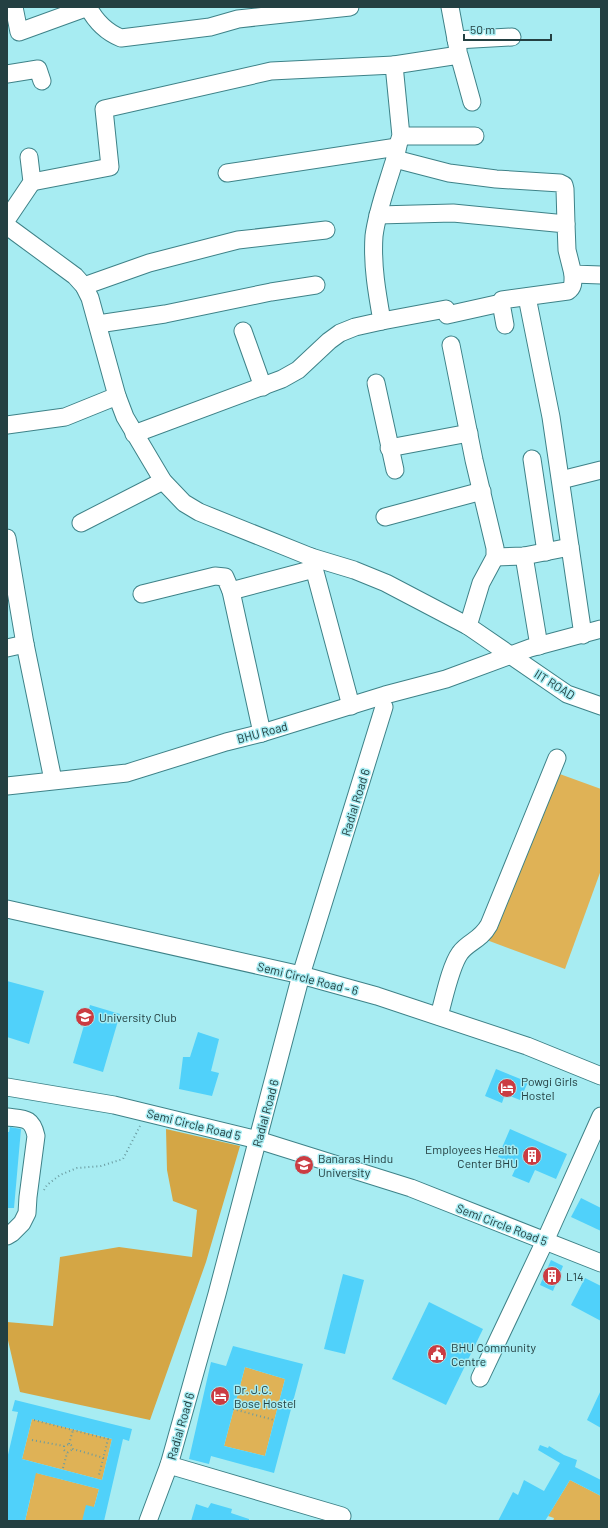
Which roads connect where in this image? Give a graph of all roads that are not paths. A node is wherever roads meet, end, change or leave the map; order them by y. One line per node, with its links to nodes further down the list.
1 (14, 7): 2 (street)
2 (88, 7): 5 (street)
3 (350, 7): 5 (street)
4 (450, 7): 7 (street)
5 (237, 13)
6 (512, 37): 7 (street)
7 (457, 47): 8 (street); 11 (street)
8 (394, 64): 13 (street); 16 (street)
9 (7, 74): 10 (street)
10 (42, 81)
11 (472, 102)
12 (475, 136): 13 (street)
13 (398, 147): 15 (street); 17 (street); 19 (street)
14 (30, 157): 16 (street)
15 (227, 173)
16 (32, 182): 18 (street)
17 (378, 215): 19 (street); 28 (street)
18 (7, 219)
19 (566, 224): 22 (street)
20 (7, 226): 25 (street)
21 (326, 230): 25 (street)
22 (573, 274): 23 (street); 26 (street)
23 (601, 275)
24 (316, 285): 29 (street)
25 (84, 286): 29 (street, IIT ROAD)
26 (527, 297): 27 (street); 43 (street)
27 (501, 303): 28 (street); 30 (street)
28 (382, 321): 34 (street)
29 (98, 324): 35 (street, IIT ROAD)
30 (505, 325)
31 (243, 331): 34 (street)
32 (451, 345): 37 (street)
33 (376, 383): 39 (street)
34 (263, 387): 38 (street)
35 (117, 396): 36 (street); 38 (street, IIT ROAD)
36 (7, 424)
37 (469, 433): 39 (street); 45 (street)
38 (134, 434): 44 (street, IIT ROAD)
39 (389, 448): 41 (street)
40 (532, 458): 50 (street)
41 (395, 470)
42 (601, 470): 43 (street)
43 (561, 480): 49 (street)
44 (162, 482): 47 (street); 53 (street, IIT ROAD)
45 (482, 491): 46 (street); 51 (street)
46 (385, 517)
47 (81, 523)
48 (7, 538): 55 (street)
49 (570, 547): 50 (street); 59 (street)
50 (546, 552): 52 (street)
51 (495, 556): 52 (street); 57 (street)
52 (524, 556): 61 (street)
53 (313, 563): 54 (street); 57 (street, IIT ROAD); 64 (street)
54 (231, 591): 56 (street); 67 (street)
55 (11, 593): 60 (street)
56 (142, 594)
57 (468, 626): 63 (street, IIT ROAD)
58 (601, 629): 59 (street, BHU Road)
59 (583, 635): 61 (street, BHU Road)
60 (25, 644): 62 (street); 69 (street)
61 (539, 646): 63 (street, BHU Road)
62 (7, 648)
63 (511, 655): 64 (street, BHU Road); 66 (street, IIT ROAD)
64 (351, 706): 67 (street, BHU Road)
65 (384, 706): 72 (street, Radial Road 6)
66 (601, 706)
67 (262, 733): 69 (street, BHU Road)
68 (557, 758): 73 (street)
69 (53, 780): 70 (street, BHU Road)
70 (7, 786)
71 (7, 909): 72 (street, Semi Circle Road - 6)
72 (301, 975): 73 (street, Semi Circle Road - 6); 78 (street, Radial Road 6)
73 (439, 1016): 74 (street, Semi Circle Road - 6)
74 (601, 1076)
75 (7, 1087): 78 (street, Semi Circle Road 5)
76 (601, 1116): 80 (street)
77 (7, 1117): 79 (street)
78 (258, 1140): 80 (street, Semi Circle Road 5); 83 (street, Radial Road 6)
79 (7, 1236)
80 (545, 1241): 81 (street, Semi Circle Road 5); 82 (street)
81 (601, 1263)
82 (480, 1378)
83 (169, 1465): 84 (street); 85 (street, Radial Road 6)
84 (342, 1516)
85 (148, 1521)

